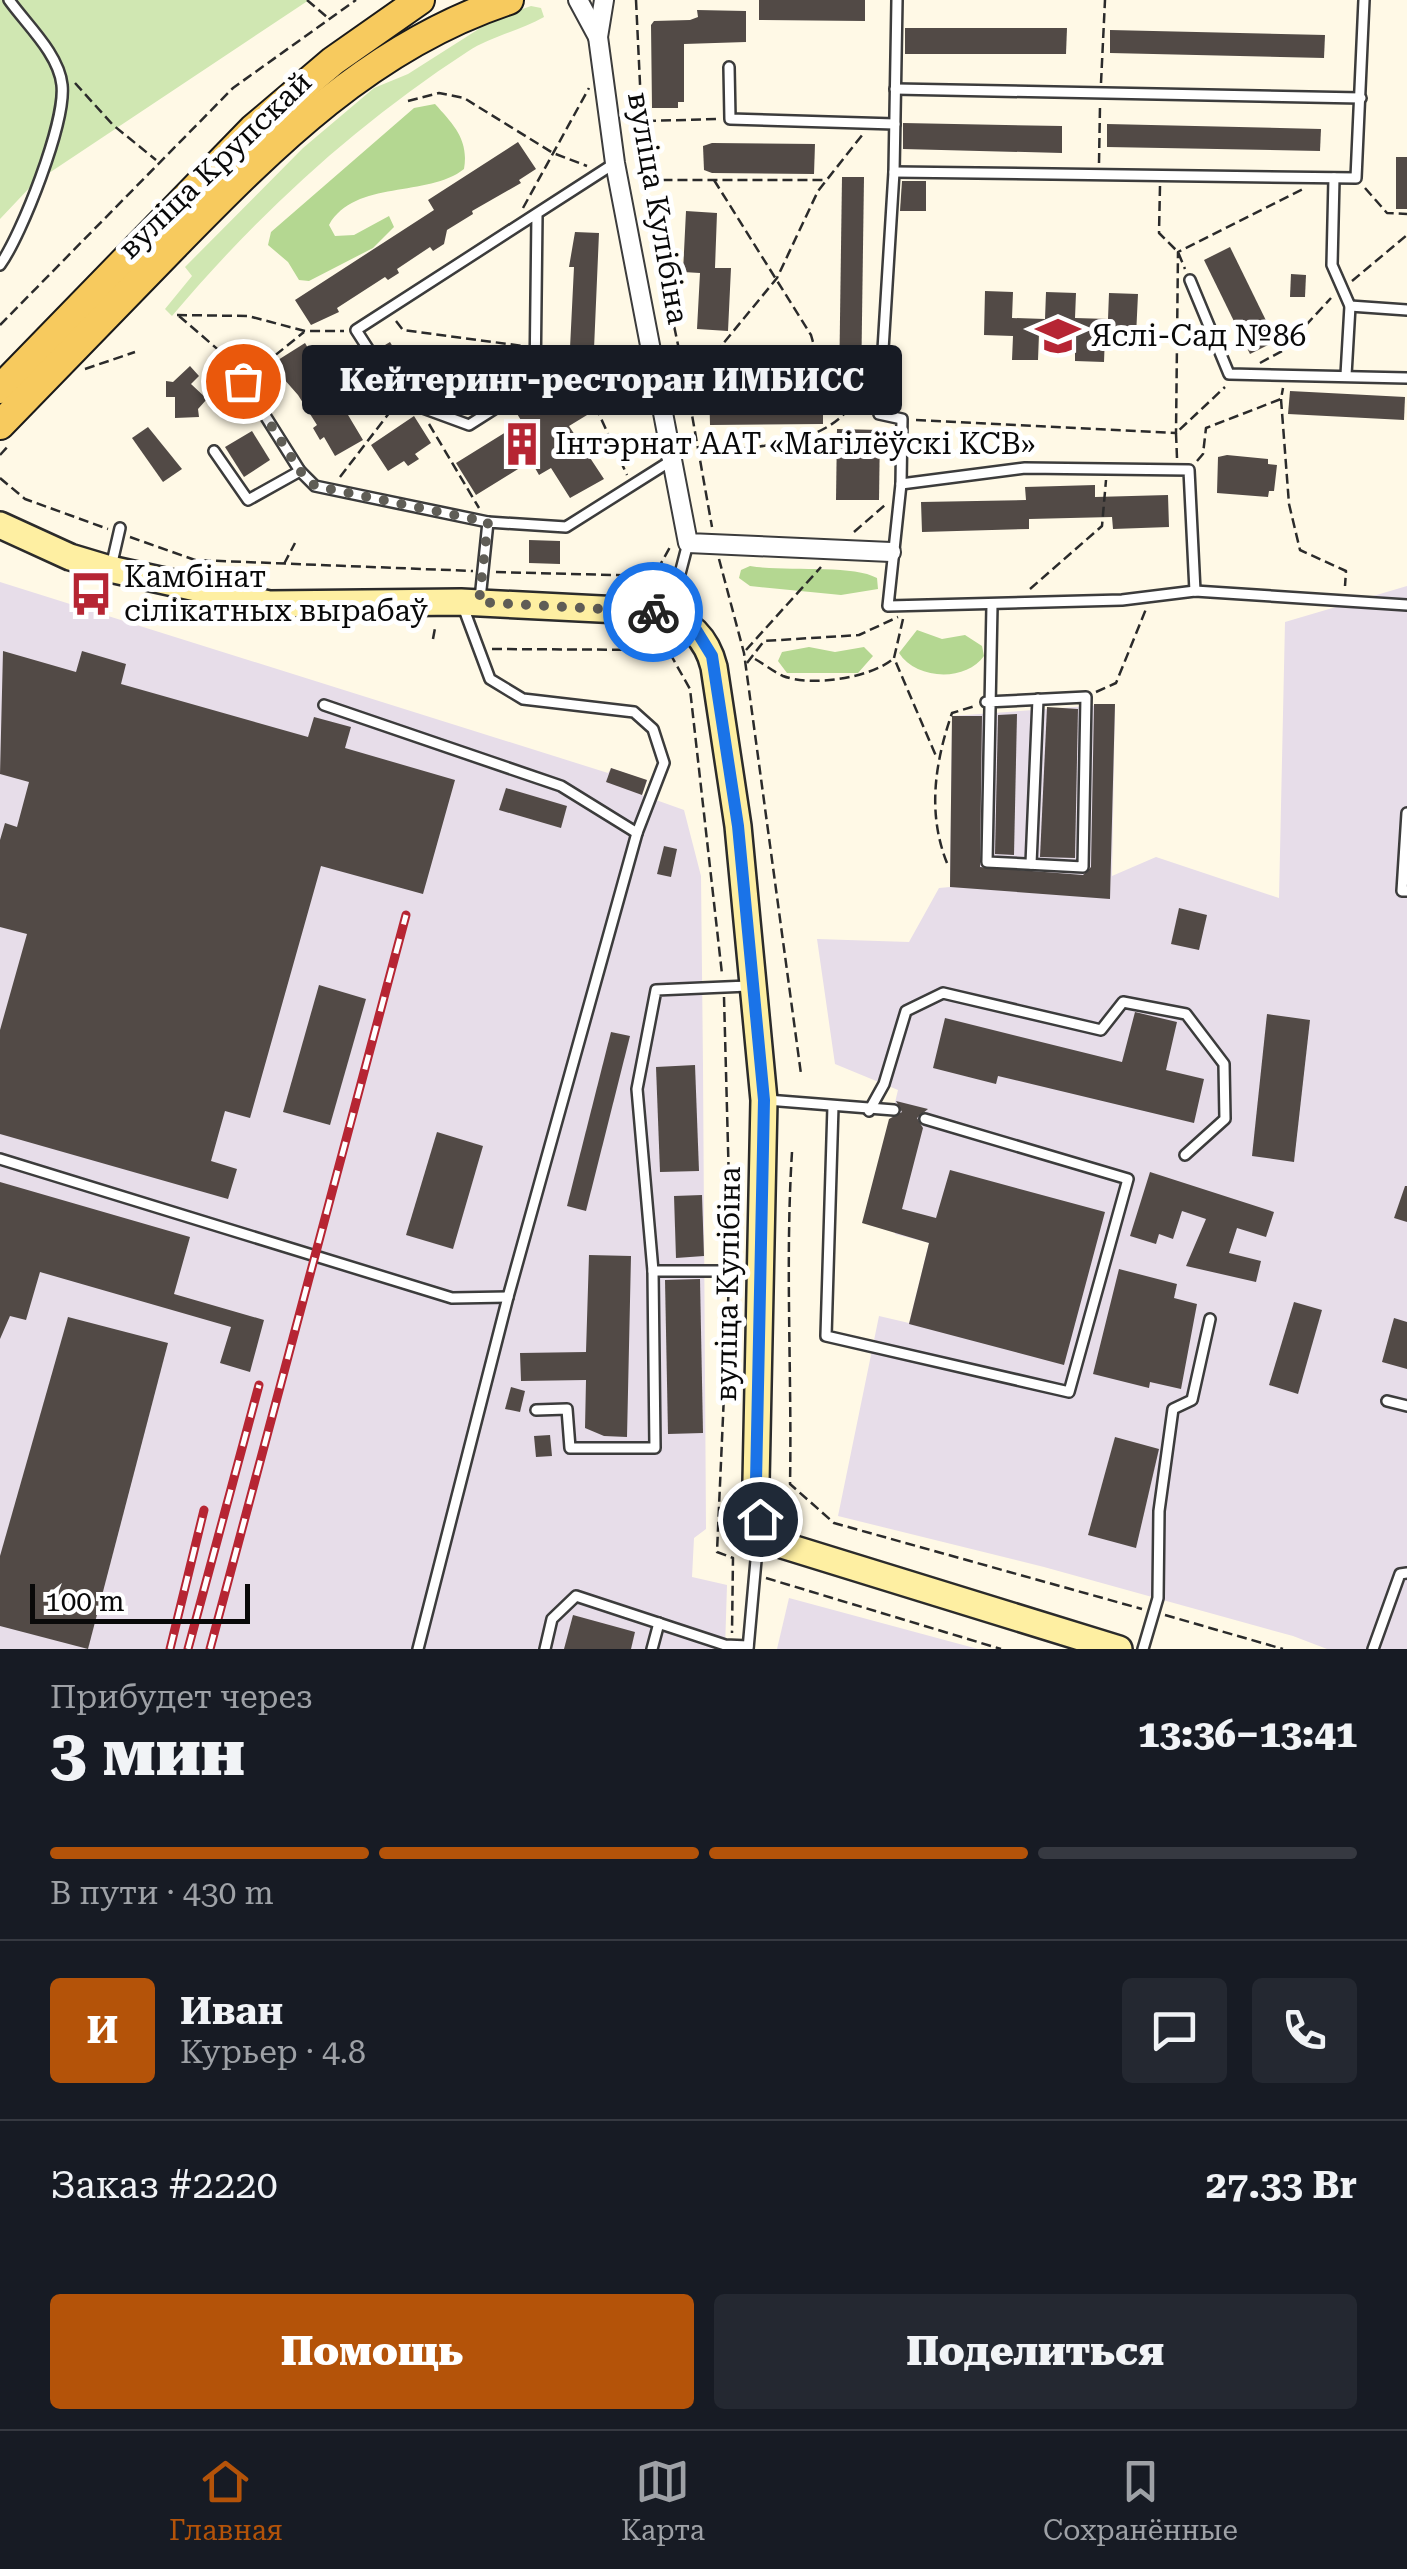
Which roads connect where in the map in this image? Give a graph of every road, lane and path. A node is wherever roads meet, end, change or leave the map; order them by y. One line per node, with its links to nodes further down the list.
1 (10, 0): 36 (lane)
2 (308, 0): 10 (path)
3 (356, 0): 10 (path)
4 (420, 0): 58 (main road, вуліца Крупскай)
5 (509, 0): 65 (main road, вуліца Крупскай)
6 (578, 0): 11 (street, вуліца Кулібіна)
7 (604, 0): 11 (street, вуліца Кулібіна)
8 (896, 0): 15 (lane)
9 (1364, 0): 16 (lane)
10 (328, 18): 23 (path)
11 (598, 37): 12 (street, вуліца Кулібіна)
12 (602, 64): 22 (path); 24 (street, вуліца Кулібіна)
13 (729, 67): 18 (lane)
14 (75, 83): 23 (path)
15 (895, 89): 16 (lane); 21 (lane)
16 (1361, 98): 28 (lane)
17 (408, 101): 22 (path)
18 (730, 119): 19 (path); 20 (lane)
19 (644, 121)
20 (871, 124): 21 (lane); 30 (path)
21 (894, 124): 25 (lane)
22 (553, 153): 24 (path); 33 (path)
23 (158, 161): 42 (path)
24 (609, 167): 29 (path); 31 (lane); 48 (street, вуліца Кулібіна)
25 (894, 172): 26 (lane); 63 (lane)
26 (1160, 175): 27 (lane); 35 (path)
27 (1330, 178): 28 (lane); 35 (path); 39 (lane)
28 (1356, 178): 32 (path)
29 (714, 180): 30 (path); 37 (path)
30 (826, 180): 37 (path)
31 (537, 214): 33 (lane); 57 (lane)
32 (1407, 214)
33 (511, 230): 43 (lane)
34 (1407, 235): 39 (path)
35 (1178, 252): 38 (path); 66 (path)
36 (0, 266)
37 (776, 280): 49 (path); 51 (path)
38 (1190, 280): 52 (lane)
39 (1341, 287): 40 (lane); 52 (path)
40 (1350, 306): 41 (lane); 54 (lane)
41 (1407, 310)
42 (0, 325)
43 (356, 330): 44 (path); 60 (lane)
44 (305, 331): 46 (path); 56 (path)
45 (135, 352): 47 (path)
46 (230, 360): 56 (lane)
47 (84, 369)
48 (654, 371): 49 (lane); 57 (path); 69 (street, вуліца Кулібіна)
49 (684, 374): 50 (lane)
50 (801, 374): 51 (path)
51 (822, 374): 62 (path)
52 (1239, 374): 53 (lane); 66 (path)
53 (1286, 375): 54 (lane); 59 (path)
54 (1346, 375): 55 (lane)
55 (1407, 378)
56 (243, 381): 73 (lane)
57 (535, 383): 61 (lane)
58 (0, 389)
59 (1280, 399): 72 (path); 90 (path)
60 (400, 400): 61 (lane); 76 (path)
61 (418, 406): 77 (path)
62 (848, 412): 63 (path); 68 (path)
63 (878, 414): 64 (lane)
64 (902, 419): 66 (path); 75 (lane)
65 (0, 425)
66 (1176, 432): 71 (path)
67 (214, 450): 73 (lane)
68 (698, 452)
69 (669, 462): 77 (lane); 81 (street, вуліца Кулібіна)
70 (1108, 469): 71 (lane); 75 (lane); 92 (path)
71 (1177, 470): 72 (lane)
72 (1189, 470): 88 (lane)
73 (300, 471): 76 (lane)
74 (0, 478): 79 (path)
75 (901, 484): 82 (path); 83 (lane)
76 (331, 491): 77 (lane)
77 (488, 522): 86 (lane)
78 (0, 524): 85 (main road)
79 (119, 530): 84 (path); 85 (lane)
80 (295, 543): 84 (path)
81 (680, 544): 82 (street); 86 (path); 87 (lane)
82 (835, 548): 83 (street); 100 (path)
83 (890, 552): 93 (lane)
84 (284, 565): 86 (path)
85 (110, 569): 91 (main road)
86 (484, 571): 91 (lane)
87 (676, 588)
88 (1195, 592): 89 (lane); 90 (lane)
89 (1152, 597): 92 (lane); 104 (path)
90 (1344, 601): 94 (lane)
91 (470, 602): 98 (lane); 115 (main road, вуліца Кулібіна)
92 (1012, 604): 93 (lane)
93 (992, 605): 106 (lane)
94 (1407, 605)
95 (434, 628): 97 (path)
96 (656, 628): 99 (path)
97 (434, 639)
98 (478, 648): 99 (path); 110 (lane)
99 (656, 649): 114 (path)
100 (744, 653)
101 (754, 658): 102 (path); 102 (path); 103 (path)
102 (894, 658): 108 (path)
103 (746, 664)
104 (1086, 697): 105 (lane); 112 (lane)
105 (1038, 699): 106 (lane); 112 (lane)
106 (986, 702): 108 (path); 112 (lane)
107 (324, 704): 110 (lane)
108 (937, 758): 111 (path)
109 (1407, 813): 113 (lane)
110 (637, 833): 127 (lane)
111 (946, 863)
112 (1031, 864)
113 (1407, 891)
114 (724, 986): 115 (lane); 124 (path); 125 (lane)
115 (756, 986): 116 (main road, вуліца Кулібіна)
116 (764, 1100): 117 (lane); 126 (main road, вуліца Кулібіна)
117 (834, 1106): 119 (lane); 120 (lane)
118 (894, 1110): 119 (lane)
119 (869, 1111): 122 (lane)
120 (926, 1118)
121 (792, 1152): 135 (path)
122 (1185, 1155)
123 (0, 1159): 127 (lane)
124 (730, 1270): 125 (lane); 126 (lane); 137 (path)
125 (653, 1271): 131 (lane)
126 (761, 1271): 132 (main road, вуліца Кулібіна)
127 (508, 1297): 139 (lane)
128 (1210, 1319): 135 (lane)
129 (1387, 1401): 130 (lane)
130 (1407, 1406)
131 (536, 1410)
132 (760, 1519): 134 (lane); 143 (main road)
133 (1407, 1572): 146 (lane)
134 (754, 1575): 138 (lane); 142 (path)
135 (1154, 1612): 144 (lane); 145 (path)
136 (659, 1623): 137 (lane); 140 (lane); 141 (lane)
137 (732, 1644): 138 (lane)
138 (748, 1647)
139 (418, 1649)
140 (545, 1649)
141 (652, 1649)
142 (1001, 1649)
143 (1119, 1649)
144 (1143, 1649)
145 (1283, 1649)
146 (1373, 1649)

